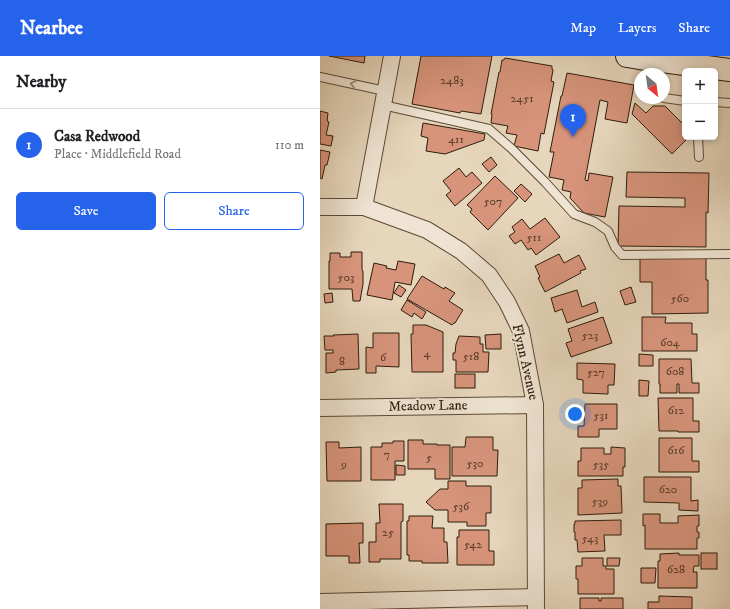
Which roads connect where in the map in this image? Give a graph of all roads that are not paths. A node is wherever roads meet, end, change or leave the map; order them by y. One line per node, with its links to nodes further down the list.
1 (392, 56): 5 (street)
2 (627, 56): 3 (main road)
3 (730, 70)
4 (320, 77): 5 (lane, one-way to 4)
5 (384, 98): 13 (street); 14 (lane)
6 (670, 99): 7 (lane)
7 (682, 100)
8 (718, 102): 9 (lane)
9 (730, 103)
10 (698, 140): 11 (lane)
11 (699, 157)
12 (320, 207): 13 (street)
13 (364, 207): 15 (street, Flynn Avenue)
14 (730, 254)
15 (535, 405): 16 (street, Meadow Lane); 18 (street, Flynn Avenue)
16 (320, 408)
17 (320, 602): 18 (street)
18 (536, 603)

